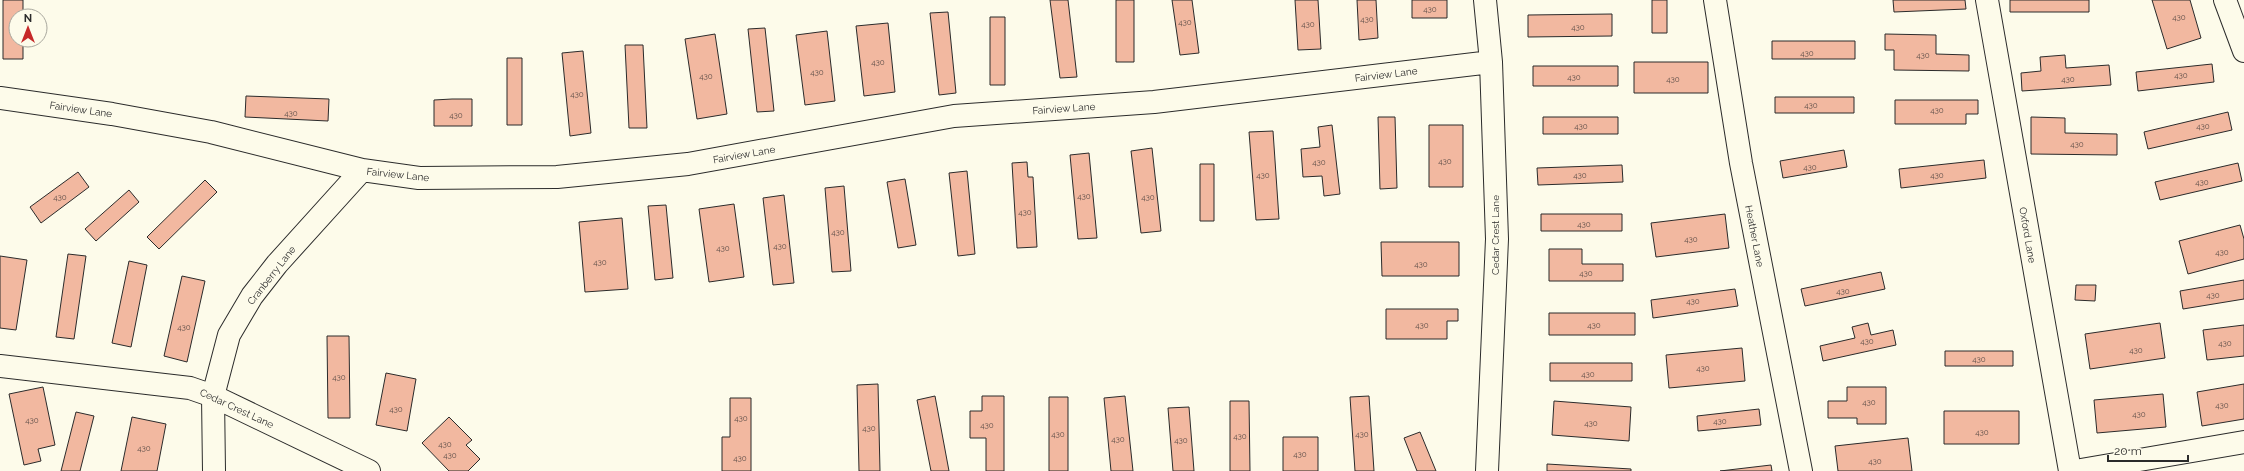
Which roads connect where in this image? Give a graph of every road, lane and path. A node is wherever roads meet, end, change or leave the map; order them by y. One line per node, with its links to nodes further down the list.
1 (1485, 0): 6 (street, Cedar Crest Lane)
2 (1715, 0): 15 (street, Heather Lane)
3 (1986, 0): 16 (street, Oxford Lane)
4 (2225, 0): 5 (street)
5 (2244, 51)
6 (1491, 62): 8 (street, Fairview Lane); 14 (street, Cedar Crest Lane)
7 (0, 98): 8 (street, Fairview Lane)
8 (362, 170): 10 (street, Cranberry Lane)
9 (0, 366): 10 (street, Cedar Crest Lane)
10 (213, 396): 12 (street, Cranberry Lane); 13 (street, Cedar Crest Lane)
11 (2244, 442): 17 (street)
12 (214, 471)
13 (369, 471)
14 (1486, 471)
15 (1801, 471)
16 (2070, 471)
17 (2075, 471)

